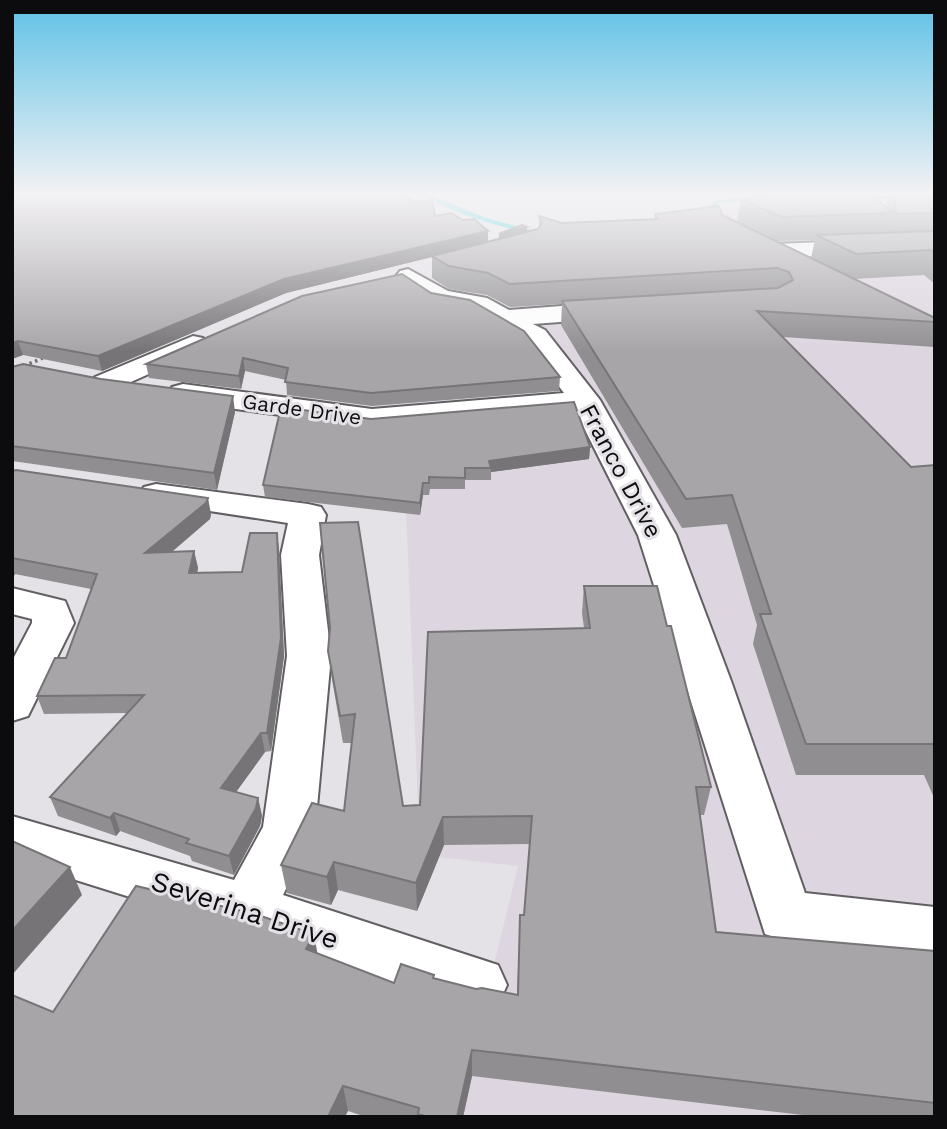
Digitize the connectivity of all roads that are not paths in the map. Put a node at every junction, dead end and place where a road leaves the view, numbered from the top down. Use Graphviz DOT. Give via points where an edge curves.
graph roads {
  1 [pos="764,247"];
  2 [pos="889,247"];
  3 [pos="773,251"];
  4 [pos="434,268"];
  5 [pos="819,276"];
  6 [pos="636,309"];
  7 [pos="508,318"];
  8 [pos="220,332"];
  9 [pos="22,367"];
  10 [pos="106,383"];
  11 [pos="585,400"];
  12 [pos="128,490"];
  13 [pos="12,601"];
  14 [pos="12,704"];
  15 [pos="12,838"];
  16 [pos="248,909"];
  17 [pos="935,933"];
  18 [pos="477,985"];
  1 -- 3 [label="street"];
  2 -- 3 [label="street"];
  3 -- 5 [label="street"];
  4 -- 7 [label="street, Franco Drive" via="397,278 441,298 478,303"];
  6 -- 7 [label="street"];
  7 -- 11 [label="street, Franco Drive" via="535,336"];
  8 -- 10 [label="street"];
  9 -- 10 [label="street, Garde Drive"];
  10 -- 11 [label="street, Garde Drive" via="372,418"];
  11 -- 17 [label="street, Franco Drive" via="657,536 785,916"];
  12 -- 16 [label="street" via="308,515 300,555 309,656 289,829"];
  13 -- 14 [label="street" via="51,610 53,623"];
  15 -- 16 [label="street, Severina Drive"];
  16 -- 18 [label="street, Severina Drive"];
}
